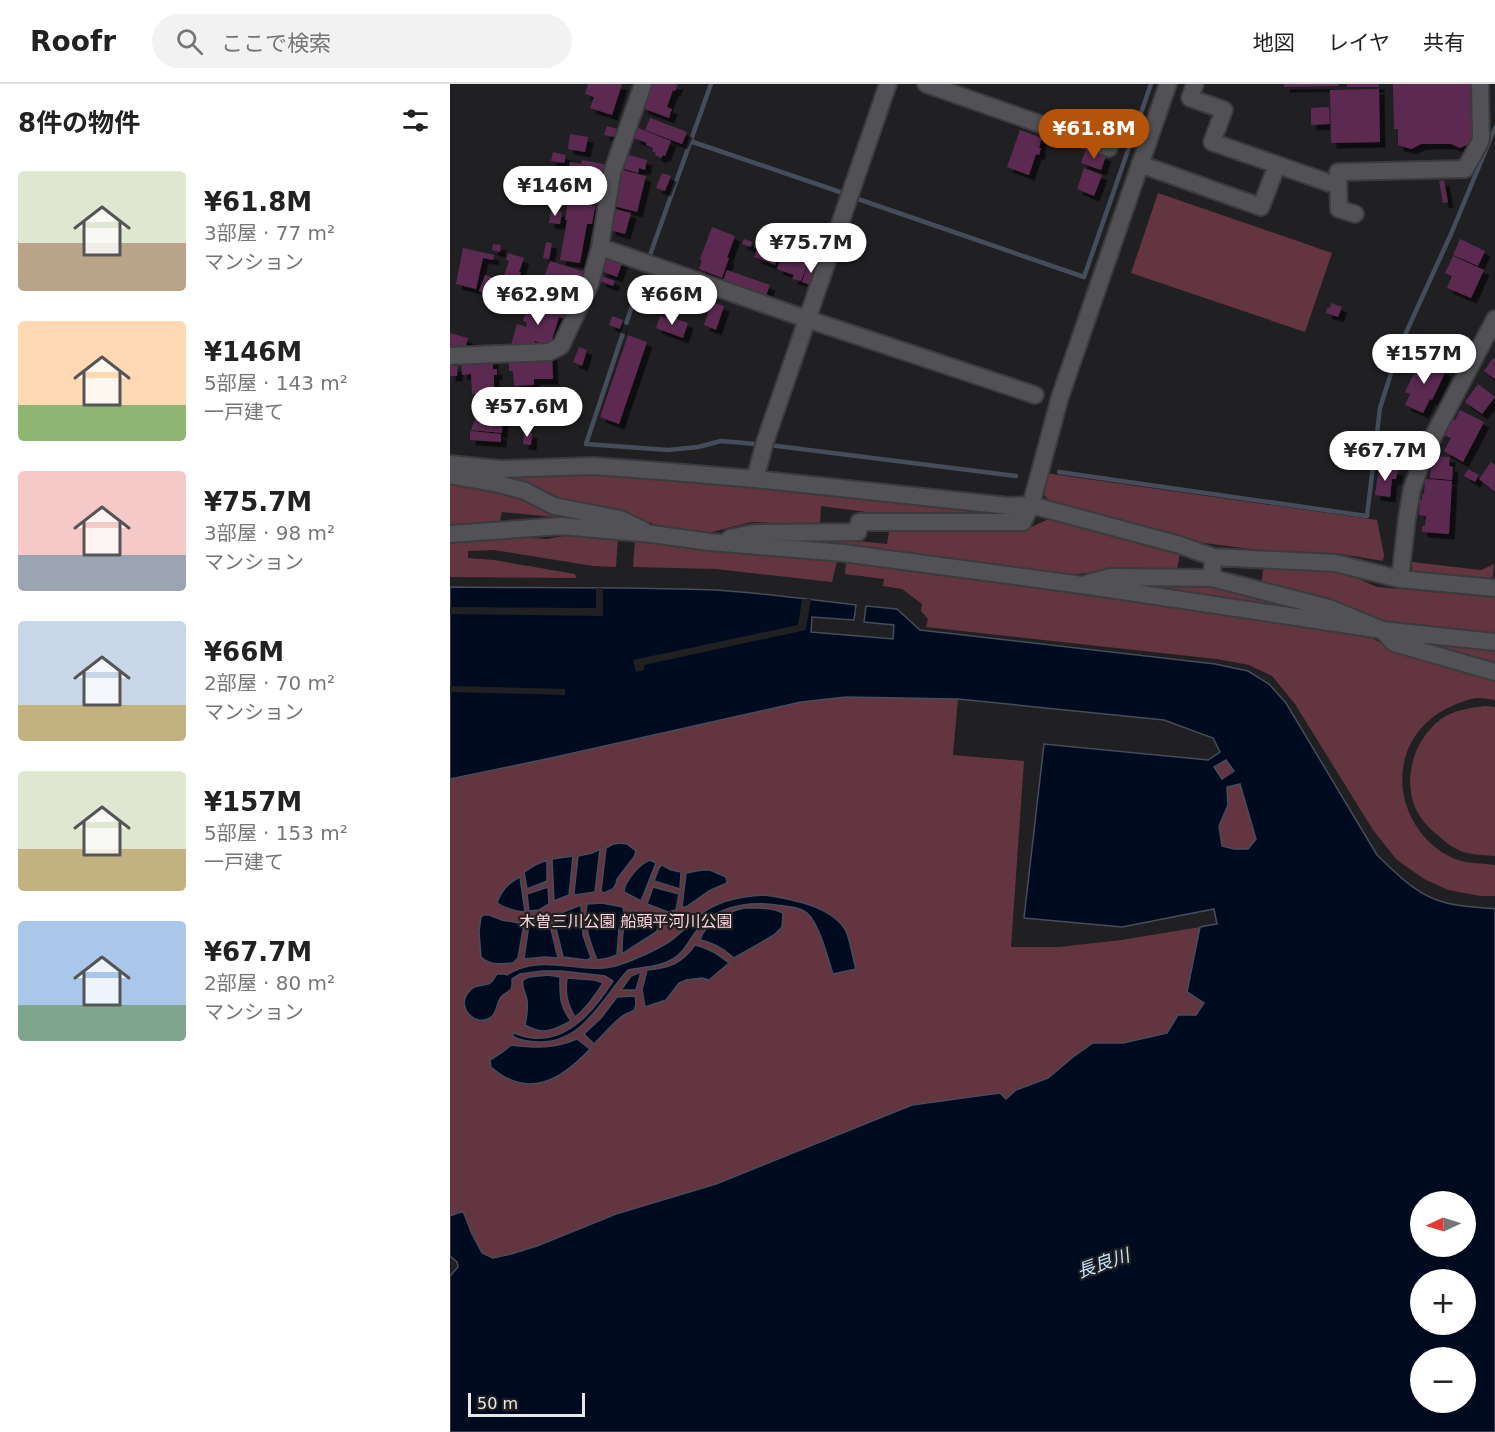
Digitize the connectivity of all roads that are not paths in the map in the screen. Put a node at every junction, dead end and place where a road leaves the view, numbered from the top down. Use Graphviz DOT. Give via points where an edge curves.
graph roads {
  1 [pos="643,84"];
  2 [pos="888,84"];
  3 [pos="926,84"];
  4 [pos="1168,84"];
  5 [pos="1195,84"];
  6 [pos="1480,84"];
  7 [pos="1109,148"];
  8 [pos="1140,164"];
  9 [pos="1277,165"];
  10 [pos="1338,186"];
  11 [pos="1355,214"];
  12 [pos="600,247"];
  13 [pos="1495,319"];
  14 [pos="807,320"];
  15 [pos="450,356"];
  16 [pos="1035,395"];
  17 [pos="450,464"];
  18 [pos="450,475"];
  19 [pos="755,479"];
  20 [pos="1031,505"];
  21 [pos="450,534"];
  22 [pos="652,534"];
  23 [pos="710,542"];
  24 [pos="1214,557"];
  25 [pos="1212,578"];
  26 [pos="1400,579"];
  27 [pos="1082,585"];
  28 [pos="1495,588"];
  29 [pos="1382,630"];
  30 [pos="1495,642"];
  31 [pos="1495,672"];
  1 -- 12 [label="street" via="612,173"];
  2 -- 14 [label="street"];
  3 -- 7 [label="street"];
  4 -- 8 [label="street"];
  5 -- 9 [label="street" via="1190,98 1224,110 1212,142"];
  6 -- 10 [label="street" via="1481,139 1465,169 1338,172"];
  8 -- 9 [label="street" via="1261,207"];
  8 -- 20 [label="street" via="1060,397"];
  9 -- 10 [label="street"];
  10 -- 11 [label="street" via="1339,209"];
  12 -- 14 [label="street"];
  12 -- 15 [label="street" via="590,284 561,345 549,352"];
  13 -- 26 [label="street" via="1424,454 1412,489"];
  14 -- 16 [label="street"];
  14 -- 19 [label="street"];
  17 -- 19 [label="street" via="500,469 593,466"];
  18 -- 22 [label="street" via="525,491 554,506 620,519"];
  19 -- 20 [label="street" via="1009,506"];
  20 -- 23 [label="street" via="1023,522 859,522 858,532 754,533"];
  20 -- 24 [label="street"];
  21 -- 22 [label="street" via="561,526"];
  22 -- 23 [label="street"];
  23 -- 27 [label="street" via="843,553"];
  24 -- 25 [label="street"];
  24 -- 26 [label="street" via="1335,563"];
  25 -- 27 [label="street" via="1111,577"];
  25 -- 29 [label="street" via="1329,608"];
  26 -- 28 [label="street"];
  27 -- 29 [label="street"];
  29 -- 30 [label="street"];
  29 -- 31 [label="street" via="1395,643"];
}
